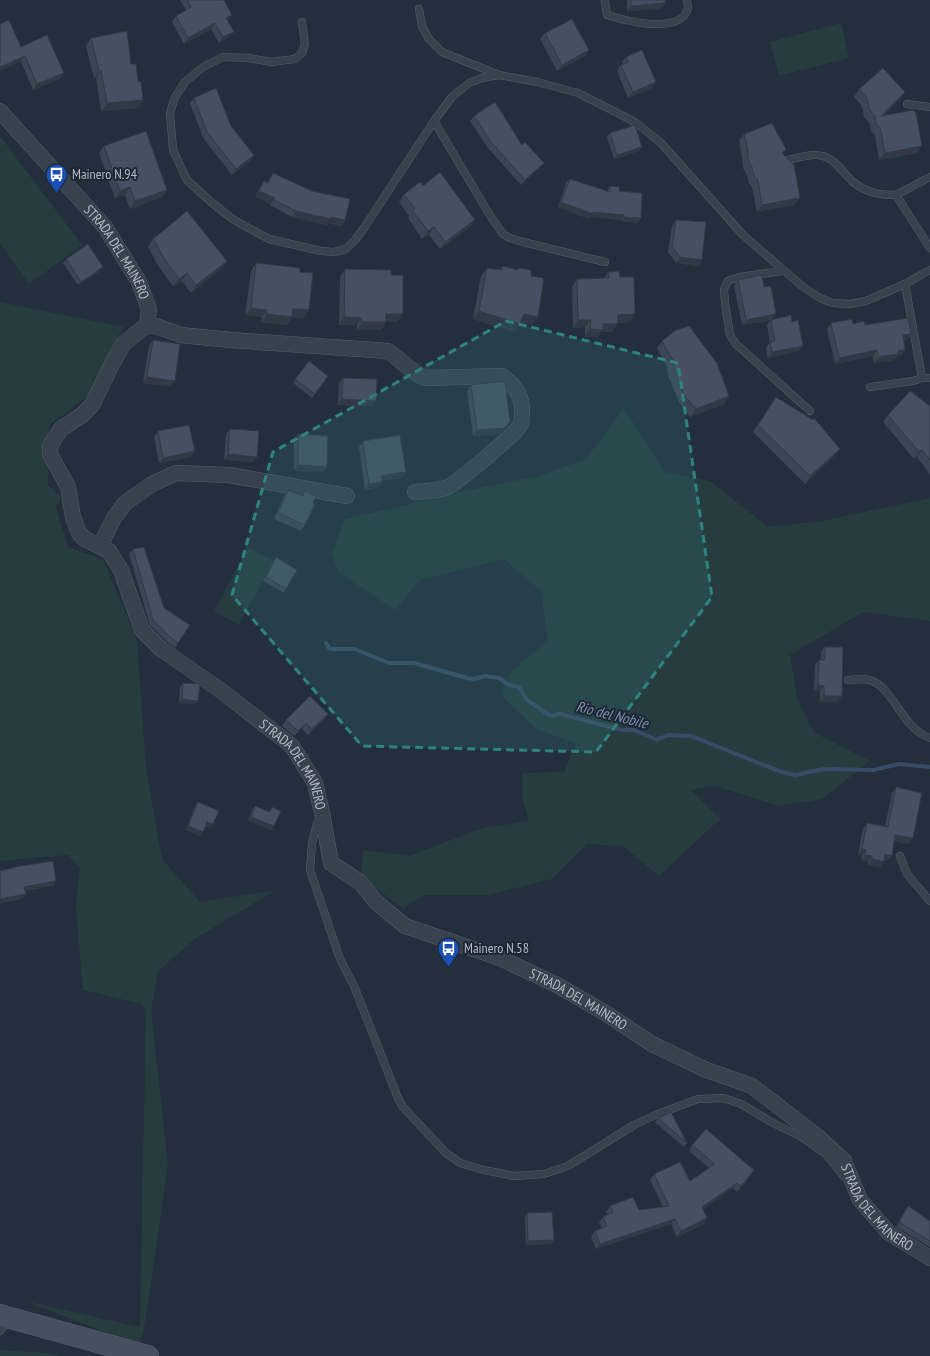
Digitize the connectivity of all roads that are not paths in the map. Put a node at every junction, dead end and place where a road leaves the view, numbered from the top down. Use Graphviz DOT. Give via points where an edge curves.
graph roads {
  1 [pos="605,0"];
  2 [pos="687,0"];
  3 [pos="419,9"];
  4 [pos="302,22"];
  5 [pos="499,75"];
  6 [pos="907,104"];
  7 [pos="930,107"];
  8 [pos="0,111"];
  9 [pos="434,121"];
  10 [pos="783,161"];
  11 [pos="930,177"];
  12 [pos="896,195"];
  13 [pos="930,248"];
  14 [pos="606,262"];
  15 [pos="930,270"];
  16 [pos="784,271"];
  17 [pos="904,284"];
  18 [pos="147,325"];
  19 [pos="922,378"];
  20 [pos="930,378"];
  21 [pos="870,387"];
  22 [pos="810,411"];
  23 [pos="415,492"];
  24 [pos="347,496"];
  25 [pos="100,546"];
  26 [pos="848,680"];
  27 [pos="930,738"];
  28 [pos="322,813"];
  29 [pos="900,856"];
  30 [pos="930,901"];
  31 [pos="860,1200"];
  32 [pos="930,1258"];
  33 [pos="3,1321"];
  34 [pos="148,1356"];
  1 -- 2 [label="lane" via="607,15 654,25 683,17 688,9"];
  3 -- 5 [label="lane" via="422,26 429,39 442,52"];
  4 -- 9 [label="lane" via="305,44 302,53 295,59 272,62 223,57 203,67 185,82 175,97 170,113 173,150 180,166 188,180 234,220 269,239 288,244 334,252 346,249 364,228"];
  5 -- 9 [label="lane" via="469,83 452,97"];
  5 -- 16 [label="lane" via="578,93 635,122 661,143 742,235"];
  6 -- 7 [label="lane"];
  8 -- 18 [label="street, STRADA DEL MAINERO" via="105,227 139,282 149,309"];
  9 -- 14 [label="lane" via="503,234 510,238"];
  10 -- 12 [label="lane" via="816,155 828,158 863,188 879,195"];
  11 -- 12 [label="lane"];
  12 -- 13 [label="lane"];
  15 -- 17 [label="lane"];
  16 -- 17 [label="lane" via="820,298 833,303 850,304 866,301"];
  16 -- 22 [label="lane" via="728,281 724,289 724,303 730,335 736,344"];
  17 -- 19 [label="lane"];
  18 -- 23 [label="street" via="181,335 388,351 414,373 425,378 502,376 513,384 520,396 521,424 506,440 448,487"];
  18 -- 25 [label="street, STRADA DEL MAINERO" via="123,344 92,405 61,429 50,446 50,454 68,487 73,517 79,533"];
  19 -- 20 [label="lane"];
  19 -- 21 [label="lane"];
  24 -- 25 [label="street" via="229,475 176,473 152,484 126,503 114,518"];
  25 -- 28 [label="street, STRADA DEL MAINERO" via="109,551 121,570 142,630 161,650 223,692 292,746 315,783"];
  26 -- 27 [label="lane" via="868,679 880,684 912,728"];
  28 -- 31 [label="street, STRADA DEL MAINERO" via="331,863 360,882 376,902 405,926 500,958 557,985 652,1044 752,1086 818,1137 844,1161"];
  28 -- 31 [label="lane" via="312,843 310,870 340,959 354,986 403,1106 450,1156 460,1163 514,1176 544,1174 568,1166 655,1115 698,1099 724,1098 741,1104 802,1137 827,1156"];
  29 -- 30 [label="lane" via="907,874"];
  31 -- 32 [label="street, STRADA DEL MAINERO" via="889,1233"];
  33 -- 34 [label="street"];
}
